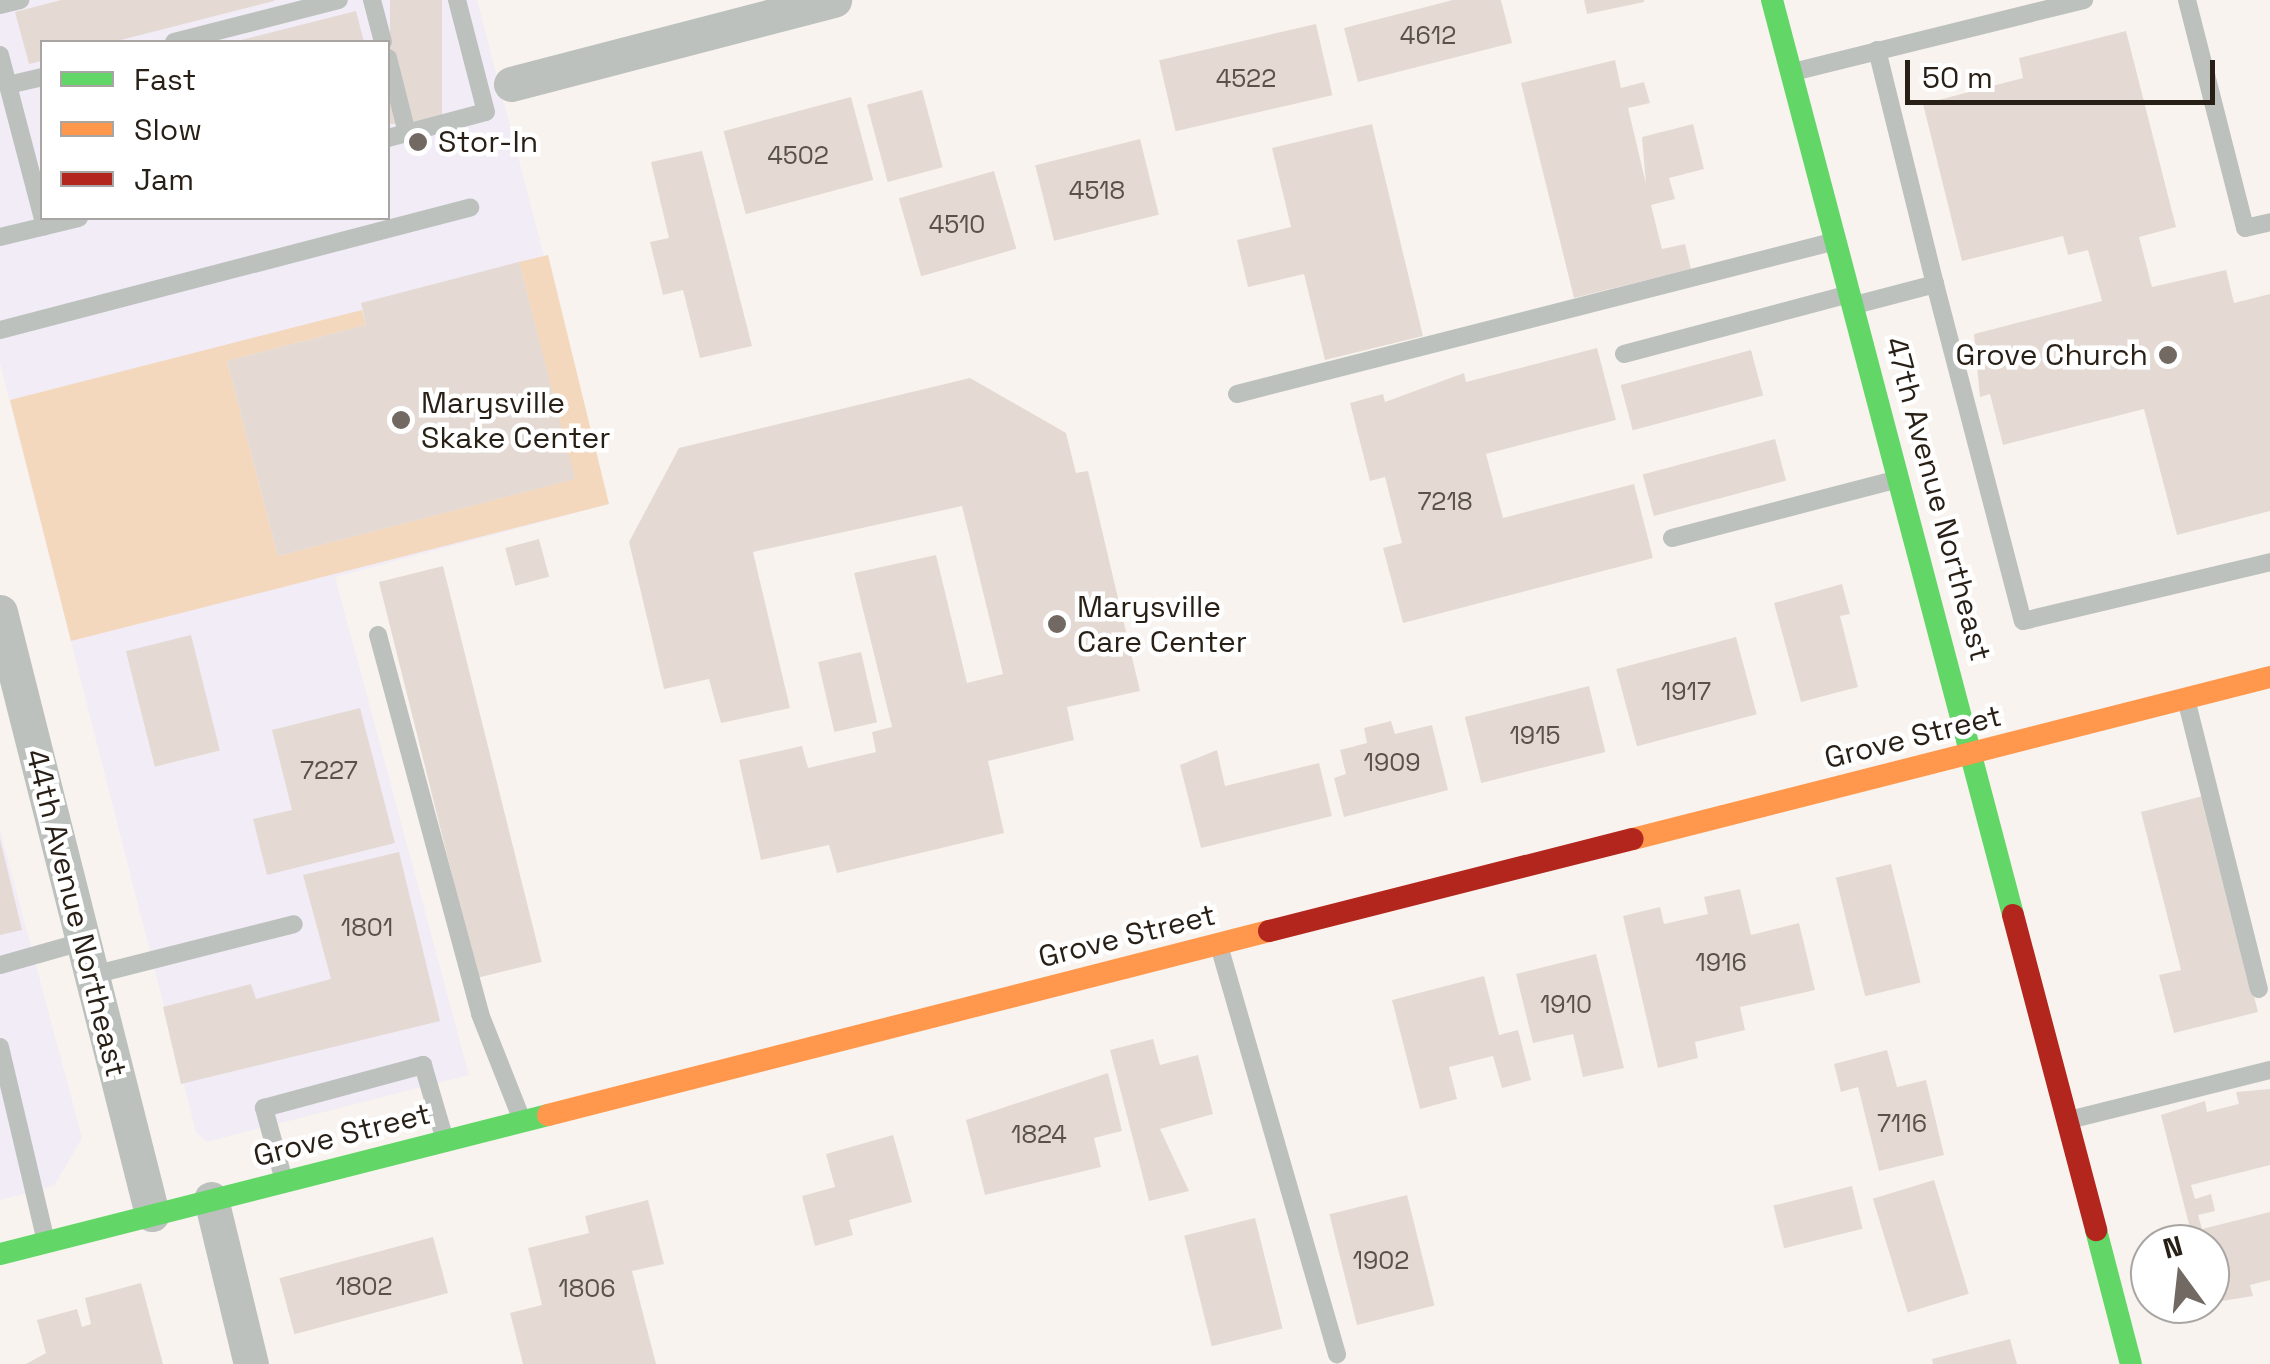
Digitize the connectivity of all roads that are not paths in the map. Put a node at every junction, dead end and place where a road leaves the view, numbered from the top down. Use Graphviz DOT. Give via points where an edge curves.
graph roads {
  1 [pos="20,0"];
  2 [pos="339,0"];
  3 [pos="372,0"];
  4 [pos="457,0"];
  5 [pos="834,0"];
  6 [pos="1772,0"];
  7 [pos="2084,0"];
  8 [pos="2187,0"];
  9 [pos="0,5"];
  10 [pos="182,40"];
  11 [pos="383,40"];
  12 [pos="1877,50"];
  13 [pos="0,55"];
  14 [pos="390,70"];
  15 [pos="1791,72"];
  16 [pos="40,77"];
  17 [pos="511,84"];
  18 [pos="8,86"];
  19 [pos="407,133"];
  20 [pos="390,137"];
  21 [pos="35,158"];
  22 [pos="40,192"];
  23 [pos="470,208"];
  24 [pos="44,220"];
  25 [pos="70,220"];
  26 [pos="2270,222"];
  27 [pos="45,226"];
  28 [pos="0,237"];
  29 [pos="1837,241"];
  30 [pos="1934,284"];
  31 [pos="1853,299"];
  32 [pos="0,330"];
  33 [pos="1624,354"];
  34 [pos="1237,394"];
  35 [pos="1902,478"];
  36 [pos="1672,538"];
  37 [pos="2270,562"];
  38 [pos="0,612"];
  39 [pos="378,634"];
  40 [pos="2270,677"];
  41 [pos="2186,699"];
  42 [pos="1976,752"];
  43 [pos="294,924"];
  44 [pos="1218,944"];
  45 [pos="89,958"];
  46 [pos="0,965"];
  47 [pos="2259,989"];
  48 [pos="0,1048"];
  49 [pos="2270,1070"];
  50 [pos="522,1120"];
  51 [pos="2069,1120"];
  52 [pos="446,1140"];
  53 [pos="284,1181"];
  54 [pos="212,1199"];
  55 [pos="152,1214"];
  56 [pos="46,1242"];
  57 [pos="0,1254"];
  58 [pos="1336,1354"];
  59 [pos="251,1364"];
  60 [pos="2131,1364"];
  1 -- 9 [label="lane"];
  2 -- 10 [label="lane"];
  3 -- 11 [label="lane"];
  4 -- 19 [label="lane" via="486,112"];
  5 -- 17 [label="street"];
  6 -- 15 [label="street, 47th Avenue Northeast"];
  7 -- 12 [label="lane"];
  8 -- 26 [label="lane" via="2244,228"];
  12 -- 15 [label="lane"];
  12 -- 30 [label="lane"];
  13 -- 18 [label="lane"];
  14 -- 19 [label="lane"];
  15 -- 29 [label="street, 47th Avenue Northeast"];
  16 -- 18 [label="lane"];
  18 -- 21 [label="lane"];
  19 -- 20 [label="lane"];
  21 -- 22 [label="lane"];
  23 -- 32 [label="lane"];
  24 -- 27 [label="lane"];
  25 -- 27 [label="lane"];
  27 -- 28 [label="lane"];
  29 -- 31 [label="street, 47th Avenue Northeast"];
  29 -- 34 [label="lane"];
  30 -- 31 [label="lane"];
  30 -- 37 [label="lane" via="2024,620"];
  31 -- 33 [label="lane"];
  31 -- 35 [label="street, 47th Avenue Northeast"];
  35 -- 36 [label="lane"];
  35 -- 42 [label="street, 47th Avenue Northeast"];
  38 -- 45 [label="street, 44th Avenue Northeast"];
  39 -- 50 [label="lane" via="480,1014"];
  40 -- 41 [label="street, Grove Street"];
  41 -- 42 [label="street, Grove Street"];
  41 -- 47 [label="lane"];
  42 -- 44 [label="street, Grove Street"];
  42 -- 51 [label="street, 47th Avenue Northeast"];
  43 -- 45 [label="lane"];
  44 -- 50 [label="street, Grove Street"];
  44 -- 58 [label="lane"];
  45 -- 46 [label="lane"];
  45 -- 55 [label="street, 44th Avenue Northeast"];
  48 -- 56 [label="lane"];
  49 -- 51 [label="lane"];
  50 -- 52 [label="street, Grove Street"];
  51 -- 60 [label="street, 47th Avenue Northeast"];
  52 -- 53 [label="street, Grove Street"];
  52 -- 53 [label="lane" via="423,1065 264,1108"];
  53 -- 54 [label="street, Grove Street"];
  54 -- 55 [label="street, Grove Street"];
  54 -- 59 [label="street"];
  55 -- 56 [label="street, Grove Street"];
  56 -- 57 [label="street, Grove Street"];
}
